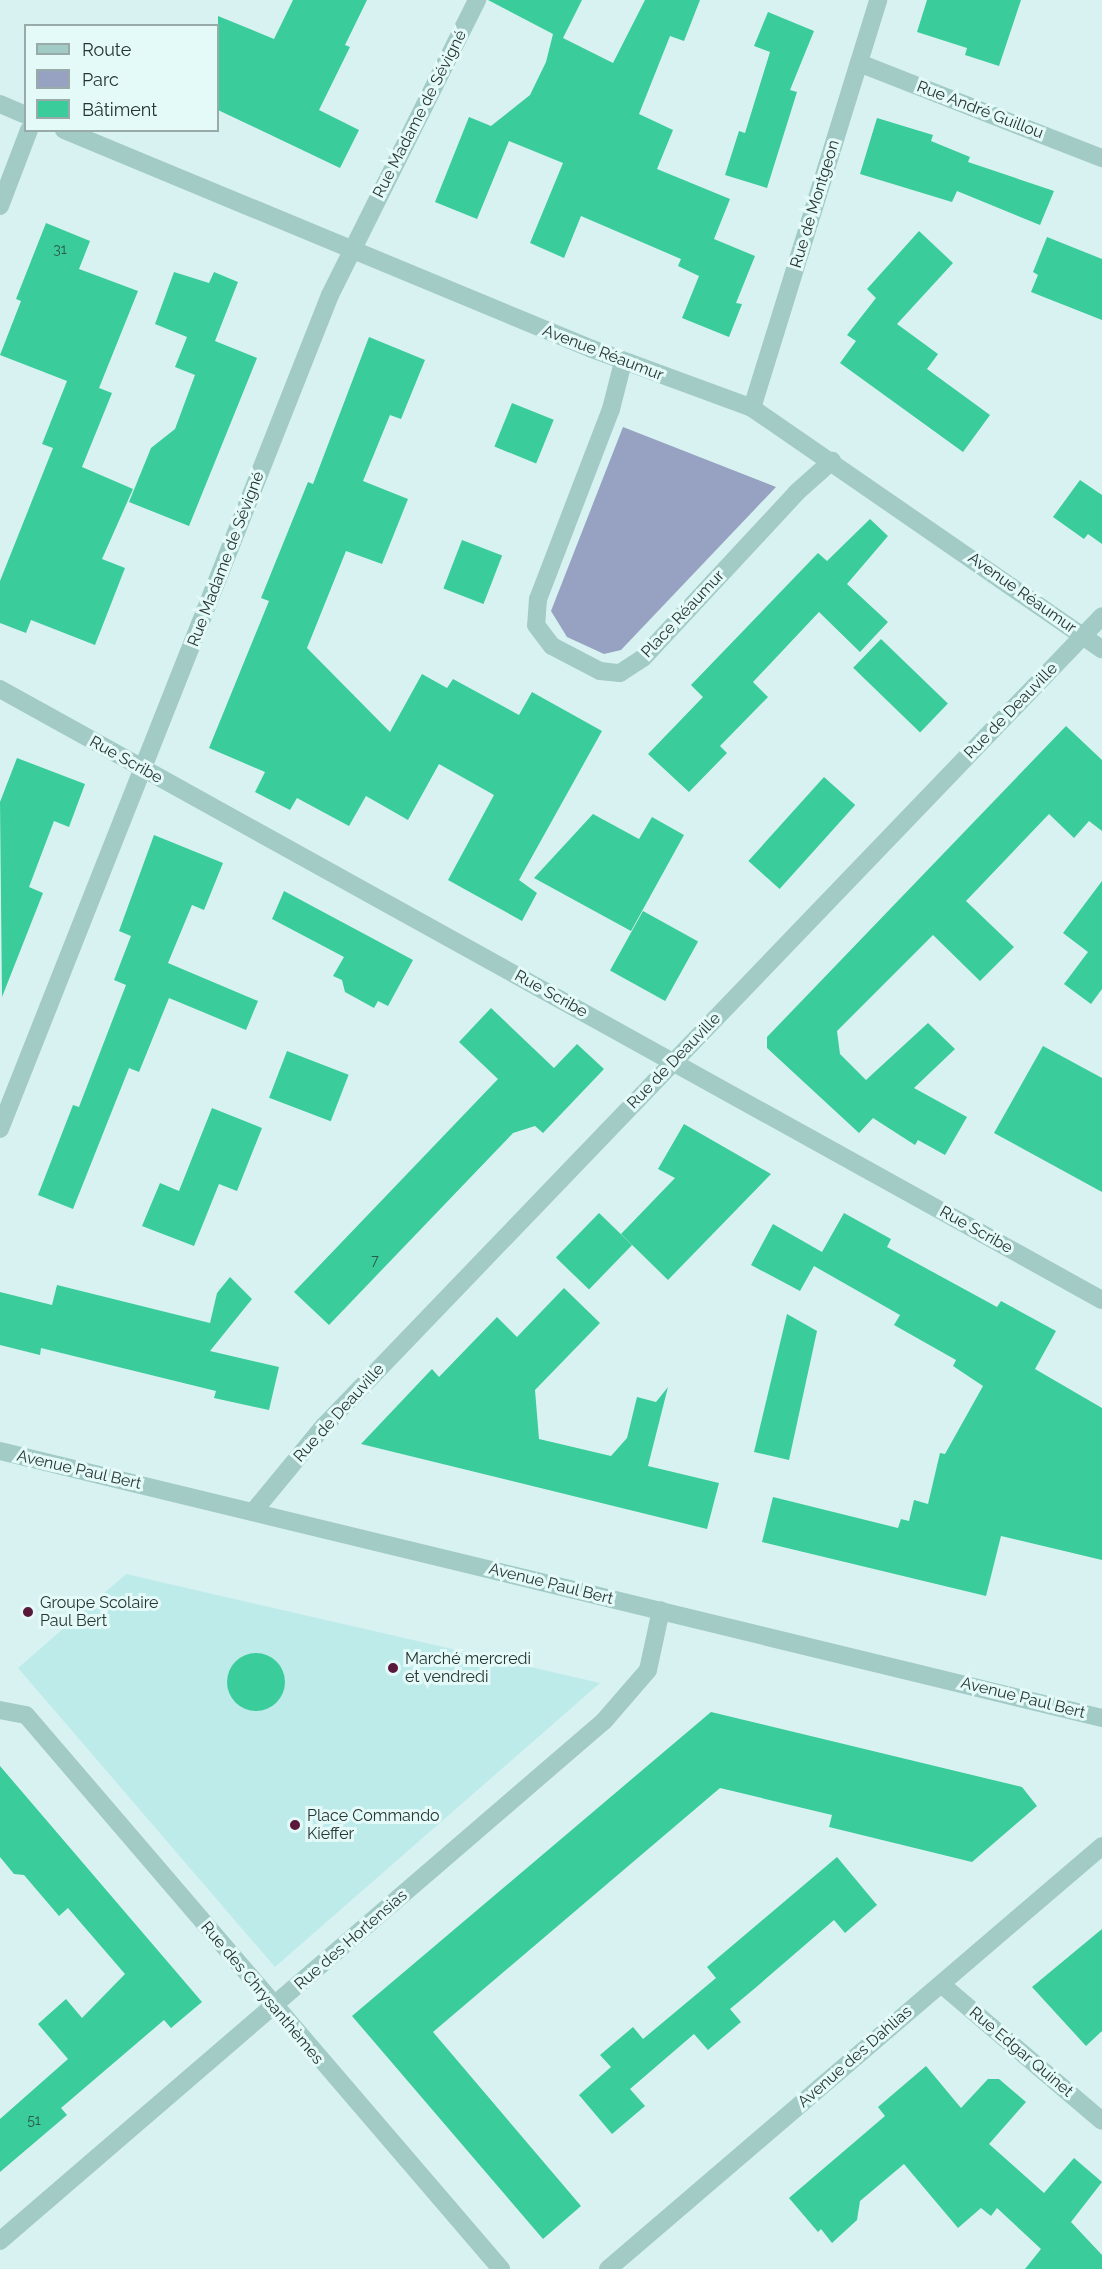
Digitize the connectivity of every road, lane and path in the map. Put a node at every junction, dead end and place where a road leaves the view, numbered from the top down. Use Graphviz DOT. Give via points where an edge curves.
graph roads {
  1 [pos="477,0"];
  2 [pos="878,0"];
  3 [pos="859,63"];
  4 [pos="0,104"];
  5 [pos="24,114"];
  6 [pos="28,132"];
  7 [pos="69,132"];
  8 [pos="1102,158"];
  9 [pos="0,206"];
  10 [pos="351,250"];
  11 [pos="623,362"];
  12 [pos="752,408"];
  13 [pos="832,461"];
  14 [pos="1102,616"];
  15 [pos="1083,636"];
  16 [pos="1102,649"];
  17 [pos="0,689"];
  18 [pos="143,769"];
  19 [pos="674,1061"];
  20 [pos="0,1129"];
  21 [pos="1102,1300"];
  22 [pos="0,1451"];
  23 [pos="253,1512"];
  24 [pos="661,1610"];
  25 [pos="0,1710"];
  26 [pos="1102,1718"];
  27 [pos="1102,1846"];
  28 [pos="941,1984"];
  29 [pos="274,2007"];
  30 [pos="1102,2121"];
  31 [pos="0,2241"];
  32 [pos="501,2269"];
  33 [pos="608,2269"];
  1 -- 10 [label="street, Rue Madame de Sévigné"];
  2 -- 3 [label="street, Rue de Montgeon"];
  3 -- 8 [label="street, Rue André Guillou"];
  3 -- 12 [label="street, Rue de Montgeon"];
  4 -- 5 [label="street"];
  6 -- 9 [label="street"];
  7 -- 10 [label="street, Avenue Réaumur"];
  10 -- 11 [label="street, Avenue Réaumur"];
  10 -- 18 [label="street, Rue Madame de Sévigné"];
  11 -- 12 [label="street, Avenue Réaumur"];
  11 -- 13 [label="street, Place Réaumur" via="611,409 538,599 536,625 552,646 600,671 620,673 643,658 797,492"];
  12 -- 13 [label="street, Avenue Réaumur"];
  13 -- 15 [label="street, Avenue Réaumur"];
  14 -- 15 [label="street, Rue de Deauville"];
  15 -- 16 [label="street, Avenue Réaumur"];
  15 -- 19 [label="street, Rue de Deauville"];
  17 -- 18 [label="street, Rue Scribe"];
  18 -- 19 [label="street, Rue Scribe"];
  18 -- 20 [label="street, Rue Madame de Sévigné"];
  19 -- 21 [label="street, Rue Scribe"];
  19 -- 23 [label="street, Rue de Deauville" via="324,1426"];
  22 -- 23 [label="street, Avenue Paul Bert"];
  23 -- 24 [label="street, Avenue Paul Bert"];
  24 -- 26 [label="street, Avenue Paul Bert"];
  24 -- 29 [label="street, Rue des Hortensias" via="648,1670 604,1721"];
  25 -- 29 [label="street, Rue des Chrysanthèmes" via="26,1715"];
  27 -- 28 [label="street, Avenue des Dahlias"];
  28 -- 30 [label="street, Rue Edgar Quinet"];
  28 -- 33 [label="street, Avenue des Dahlias"];
  29 -- 31 [label="street, Rue des Hortensias"];
  29 -- 32 [label="street, Rue des Chrysanthèmes"];
}
